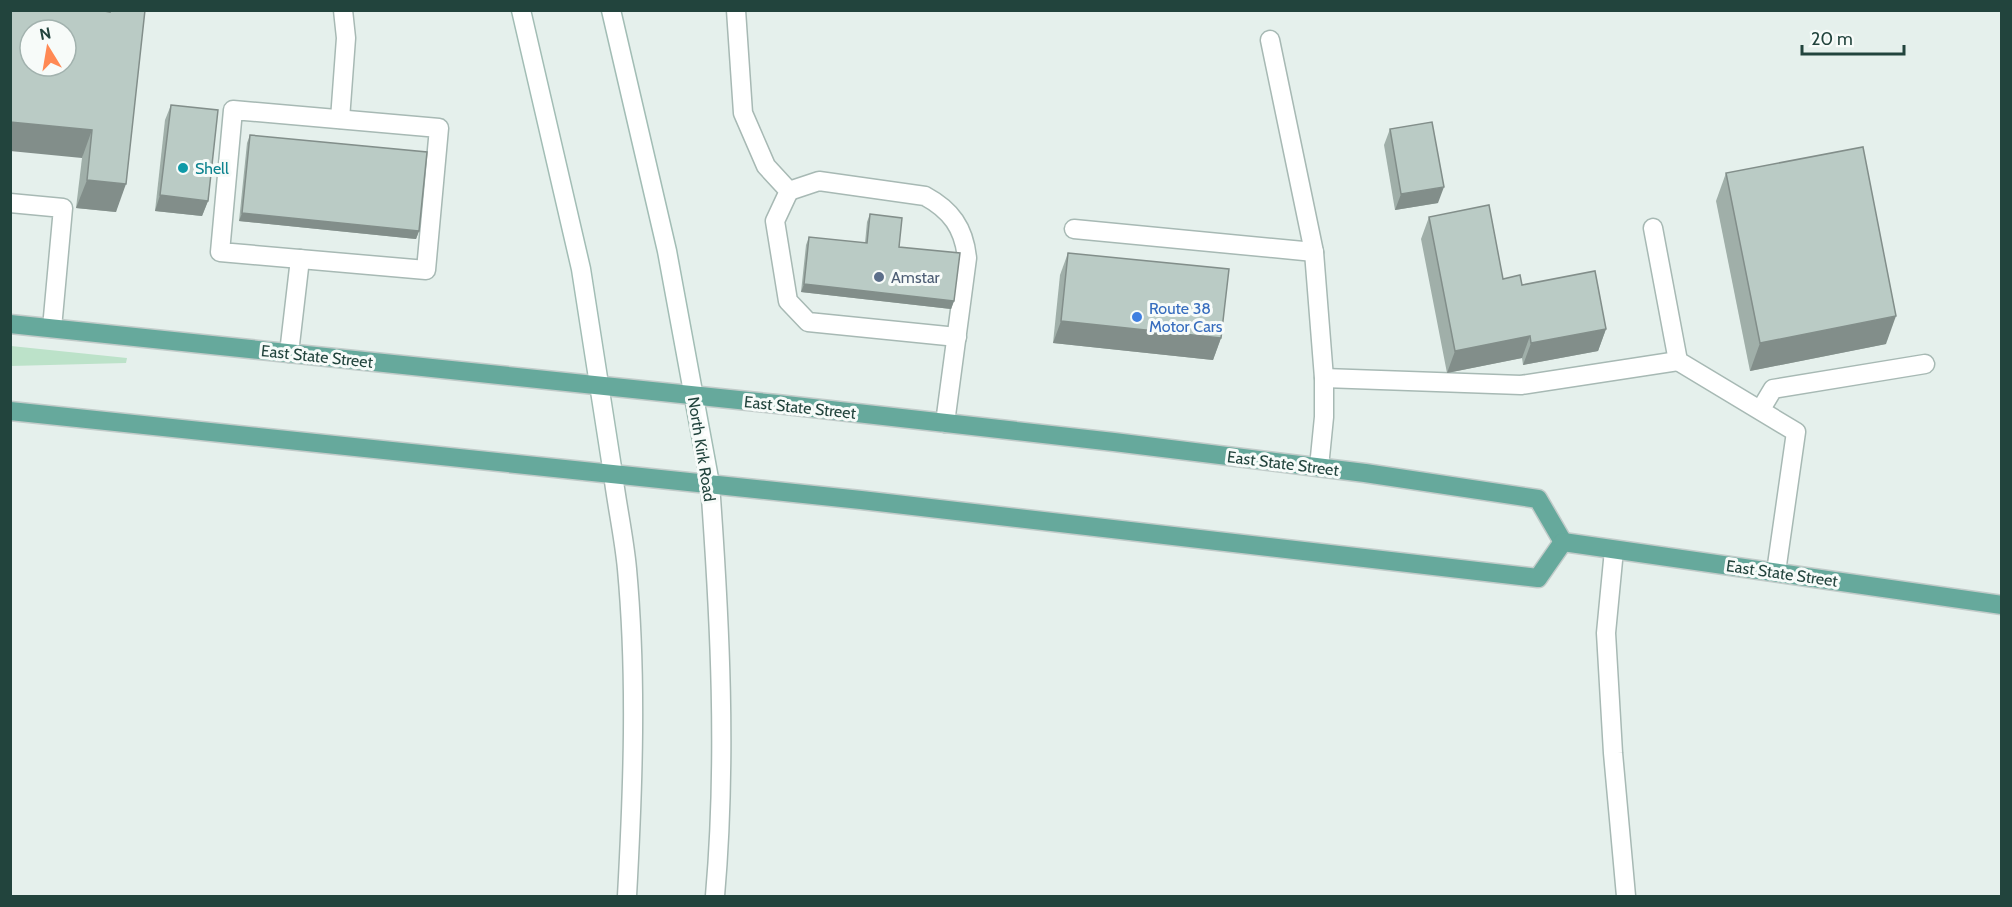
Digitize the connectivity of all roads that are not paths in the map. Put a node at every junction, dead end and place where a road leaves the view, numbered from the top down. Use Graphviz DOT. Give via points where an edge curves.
graph roads {
  1 [pos="343,10"];
  2 [pos="521,10"];
  3 [pos="611,10"];
  4 [pos="736,10"];
  5 [pos="1270,40"];
  6 [pos="340,119"];
  7 [pos="789,191"];
  8 [pos="10,203"];
  9 [pos="1653,228"];
  10 [pos="1074,229"];
  11 [pos="1314,252"];
  12 [pos="300,259"];
  13 [pos="10,324"];
  14 [pos="52,328"];
  15 [pos="957,337"];
  16 [pos="289,353"];
  17 [pos="1678,361"];
  18 [pos="1925,364"];
  19 [pos="1324,378"];
  20 [pos="599,385"];
  21 [pos="694,395"];
  22 [pos="1761,409"];
  23 [pos="10,411"];
  24 [pos="945,423"];
  25 [pos="1319,467"];
  26 [pos="613,474"];
  27 [pos="710,484"];
  28 [pos="1563,542"];
  29 [pos="1614,550"];
  30 [pos="1776,573"];
  31 [pos="2001,605"];
  32 [pos="627,897"];
  33 [pos="715,897"];
  34 [pos="1626,897"];
  1 -- 6 [label="street" via="346,38"];
  2 -- 20 [label="street" via="581,269"];
  3 -- 21 [label="street, North Kirk Road" via="667,251"];
  4 -- 7 [label="street" via="743,113 766,166"];
  5 -- 11 [label="street"];
  6 -- 12 [label="street" via="233,110 220,252"];
  6 -- 12 [label="street" via="440,128 426,270"];
  7 -- 15 [label="street" via="775,220 788,301 808,322"];
  7 -- 15 [label="street" via="819,181 925,195 952,214 966,242 968,258"];
  8 -- 14 [label="street" via="63,208"];
  9 -- 17 [label="street"];
  10 -- 11 [label="street"];
  11 -- 19 [label="street"];
  12 -- 16 [label="street"];
  13 -- 14 [label="main road, East State Street"];
  14 -- 16 [label="main road, East State Street"];
  15 -- 24 [label="street"];
  16 -- 20 [label="main road, East State Street"];
  17 -- 19 [label="street" via="1521,385"];
  17 -- 22 [label="street"];
  18 -- 22 [label="street" via="1773,389"];
  19 -- 25 [label="street"];
  20 -- 21 [label="main road, East State Street"];
  20 -- 26 [label="street"];
  21 -- 24 [label="main road, East State Street"];
  21 -- 27 [label="street, North Kirk Road"];
  22 -- 30 [label="street" via="1796,432"];
  23 -- 26 [label="main road"];
  24 -- 25 [label="main road, East State Street"];
  25 -- 28 [label="main road, East State Street" via="1539,499"];
  26 -- 27 [label="main road"];
  26 -- 32 [label="street" via="627,568 631,640 633,722"];
  27 -- 28 [label="main road" via="1538,578"];
  27 -- 33 [label="street, North Kirk Road" via="721,706"];
  28 -- 29 [label="main road, East State Street"];
  29 -- 30 [label="main road, East State Street"];
  29 -- 34 [label="street" via="1606,633"];
  30 -- 31 [label="main road, East State Street"];
}
